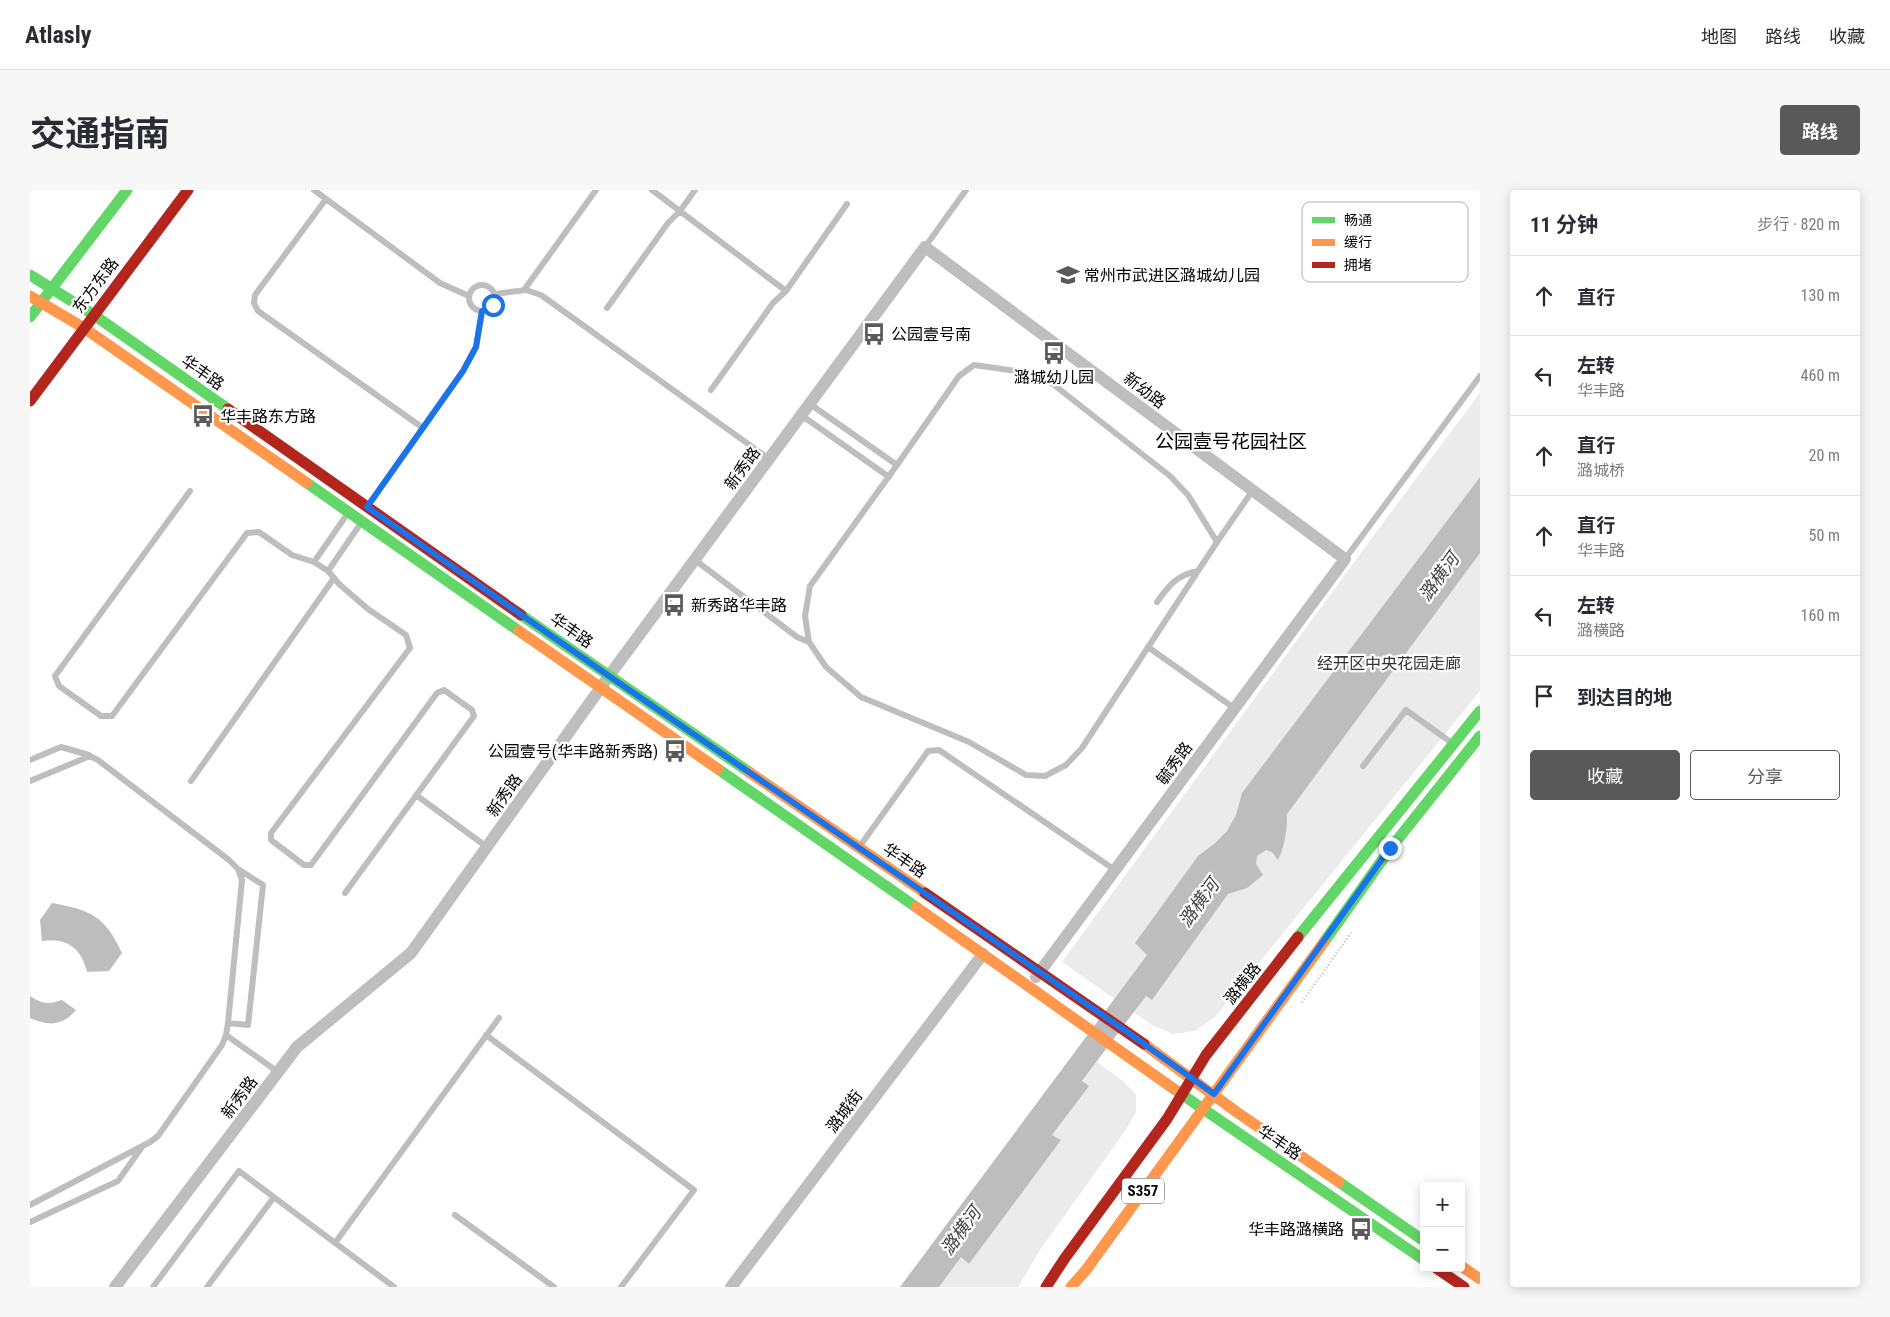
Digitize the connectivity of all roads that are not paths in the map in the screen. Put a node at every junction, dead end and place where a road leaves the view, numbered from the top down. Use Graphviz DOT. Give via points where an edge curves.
graph roads {
  1 [pos="126,190"];
  2 [pos="188,190"];
  3 [pos="314,190"];
  4 [pos="596,190"];
  5 [pos="652,190"];
  6 [pos="695,190"];
  7 [pos="966,190"];
  8 [pos="326,199"];
  9 [pos="847,204"];
  10 [pos="680,211"];
  11 [pos="925,247"];
  12 [pos="30,276"];
  13 [pos="51,290"];
  14 [pos="524,290"];
  15 [pos="786,291"];
  16 [pos="495,294"];
  17 [pos="30,296"];
  18 [pos="469,296"];
  19 [pos="41,303"];
  20 [pos="608,308"];
  21 [pos="482,311"];
  22 [pos="94,315"];
  23 [pos="30,317"];
  24 [pos="84,328"];
  25 [pos="1480,376"];
  26 [pos="711,390"];
  27 [pos="30,401"];
  28 [pos="810,404"];
  29 [pos="801,415"];
  30 [pos="423,428"];
  31 [pos="769,459"];
  32 [pos="897,465"];
  33 [pos="889,477"];
  34 [pos="1253,490"];
  35 [pos="190,491"];
  36 [pos="367,507"];
  37 [pos="349,512"];
  38 [pos="362,522"];
  39 [pos="1216,542"];
  40 [pos="1345,558"];
  41 [pos="695,560"];
  42 [pos="314,562"];
  43 [pos="328,571"];
  44 [pos="1198,572"];
  45 [pos="334,578"];
  46 [pos="1157,602"];
  47 [pos="809,642"];
  48 [pos="1148,647"];
  49 [pos="609,676"];
  50 [pos="600,688"];
  51 [pos="1234,708"];
  52 [pos="1480,711"];
  53 [pos="1480,736"];
  54 [pos="1453,744"];
  55 [pos="90,756"];
  56 [pos="30,760"];
  57 [pos="1363,766"];
  58 [pos="30,781"];
  59 [pos="191,781"];
  60 [pos="416,796"];
  61 [pos="487,847"];
  62 [pos="859,848"];
  63 [pos="238,869"];
  64 [pos="1115,870"];
  65 [pos="345,893"];
  66 [pos="983,954"];
  67 [pos="1040,972"];
  68 [pos="1028,987"];
  69 [pos="499,1018"];
  70 [pos="228,1023"];
  71 [pos="226,1035"];
  72 [pos="486,1035"];
  73 [pos="278,1072"];
  74 [pos="1193,1079"];
  75 [pos="1214,1094"];
  76 [pos="1183,1095"];
  77 [pos="1204,1110"];
  78 [pos="144,1145"];
  79 [pos="274,1197"];
  80 [pos="30,1205"];
  81 [pos="455,1215"];
  82 [pos="30,1222"];
  83 [pos="1420,1238"];
  84 [pos="335,1243"];
  85 [pos="1420,1257"];
  86 [pos="1465,1269"];
  87 [pos="1442,1272"];
  88 [pos="1480,1279"];
  89 [pos="115,1287"];
  90 [pos="153,1287"];
  91 [pos="207,1287"];
  92 [pos="394,1287"];
  93 [pos="554,1287"];
  94 [pos="621,1287"];
  95 [pos="731,1287"];
  96 [pos="1046,1287"];
  97 [pos="1071,1287"];
  98 [pos="1464,1287"];
  1 -- 13 [label="street, 东方东路"];
  2 -- 22 [label="street, 东方东路"];
  3 -- 8 [label="lane"];
  4 -- 14 [label="lane"];
  5 -- 10 [label="lane"];
  6 -- 10 [label="lane"];
  7 -- 11 [label="lane"];
  8 -- 18 [label="lane" via="440,283"];
  8 -- 30 [label="lane" via="255,295 254,303 258,311"];
  9 -- 15 [label="lane"];
  10 -- 15 [label="lane"];
  10 -- 20 [label="lane"];
  11 -- 28 [label="street, 新秀路"];
  11 -- 34 [label="street, 新幼路"];
  12 -- 13 [label="street, 华丰路"];
  13 -- 19 [label="street, 东方东路"];
  13 -- 22 [label="street, 华丰路"];
  14 -- 16 [label="lane"];
  14 -- 31 [label="lane" via="541,295"];
  15 -- 26 [label="lane" via="773,303"];
  16 -- 18 [label="lane" via="489,286 481,285 473,288"];
  16 -- 21 [label="lane" via="493,305"];
  17 -- 19 [label="street, 华丰路"];
  18 -- 21 [label="lane" via="471,304"];
  19 -- 23 [label="street, 东方东路"];
  19 -- 24 [label="street, 华丰路"];
  21 -- 30 [label="lane" via="476,347"];
  22 -- 24 [label="street, 东方东路"];
  22 -- 36 [label="street, 华丰路"];
  24 -- 27 [label="street, 东方东路"];
  24 -- 37 [label="street, 华丰路"];
  25 -- 40 [label="lane"];
  28 -- 29 [label="street, 新秀路"];
  28 -- 32 [label="lane"];
  29 -- 31 [label="street, 新秀路"];
  29 -- 33 [label="lane"];
  30 -- 36 [label="lane"];
  31 -- 41 [label="street, 新秀路"];
  32 -- 33 [label="lane"];
  32 -- 39 [label="lane" via="959,376 974,365 1031,373 1049,381 1170,476 1188,495"];
  33 -- 47 [label="lane" via="810,586 805,616"];
  34 -- 39 [label="lane"];
  34 -- 40 [label="street, 新幼路"];
  35 -- 42 [label="lane" via="56,676 59,686 102,716 112,716 247,533 259,532 292,555"];
  36 -- 49 [label="street, 华丰路"];
  37 -- 38 [label="street, 华丰路"];
  37 -- 42 [label="lane"];
  38 -- 43 [label="lane"];
  38 -- 50 [label="street, 华丰路"];
  39 -- 44 [label="lane"];
  40 -- 51 [label="street, 毓秀路"];
  41 -- 47 [label="lane" via="797,637"];
  41 -- 49 [label="street, 新秀路"];
  42 -- 43 [label="lane"];
  43 -- 45 [label="lane"];
  44 -- 46 [label="lane" via="1174,581"];
  44 -- 48 [label="lane"];
  45 -- 59 [label="lane"];
  45 -- 60 [label="lane" via="368,609 406,635 410,648 271,833 271,840 304,865 311,865 437,694 444,690 472,710 474,716"];
  47 -- 48 [label="lane" via="826,667 860,697 969,742 1026,776 1045,776 1072,760"];
  48 -- 51 [label="lane"];
  49 -- 50 [label="street, 新秀路"];
  49 -- 62 [label="street, 华丰路"];
  50 -- 61 [label="street, 新秀路"];
  50 -- 66 [label="street, 华丰路"];
  51 -- 64 [label="street, 毓秀路"];
  52 -- 54 [label="street, 潞横路 / S357"];
  53 -- 75 [label="street, S357" via="1390,848"];
  54 -- 57 [label="lane" via="1406,710"];
  54 -- 74 [label="street, 潞横路 / S357" via="1224,1032"];
  55 -- 56 [label="lane" via="60,747"];
  55 -- 58 [label="lane"];
  55 -- 63 [label="lane"];
  60 -- 61 [label="lane"];
  60 -- 65 [label="lane"];
  61 -- 73 [label="street, 新秀路" via="411,953 296,1047"];
  62 -- 64 [label="lane" via="928,751 939,750"];
  62 -- 67 [label="street, 华丰路"];
  63 -- 70 [label="lane" via="242,880"];
  63 -- 70 [label="lane" via="264,885 248,1025"];
  64 -- 67 [label="street, 毓秀路"];
  66 -- 68 [label="street, 华丰路"];
  66 -- 95 [label="street, 潞城街"];
  67 -- 68 [label="street, 毓秀路"];
  67 -- 74 [label="street, 华丰路"];
  68 -- 76 [label="street, 华丰路"];
  69 -- 72 [label="lane"];
  70 -- 71 [label="lane"];
  71 -- 73 [label="lane"];
  71 -- 78 [label="lane" via="158,1136"];
  72 -- 84 [label="lane"];
  72 -- 94 [label="lane" via="694,1190"];
  73 -- 89 [label="street, 新秀路"];
  74 -- 75 [label="street, 华丰路"];
  74 -- 76 [label="street, 潞横路 / S357"];
  75 -- 77 [label="street, S357"];
  75 -- 83 [label="street, 华丰路"];
  76 -- 77 [label="street, 华丰路"];
  76 -- 96 [label="street, 潞横路 / S357"];
  77 -- 85 [label="street, 华丰路"];
  77 -- 97 [label="street, S357"];
  78 -- 80 [label="lane"];
  78 -- 82 [label="lane" via="118,1181"];
  79 -- 84 [label="lane"];
  79 -- 90 [label="lane" via="239,1171"];
  79 -- 91 [label="lane"];
  81 -- 93 [label="lane"];
  84 -- 92 [label="lane"];
  86 -- 88 [label="street"];
  87 -- 98 [label="street"];
}
